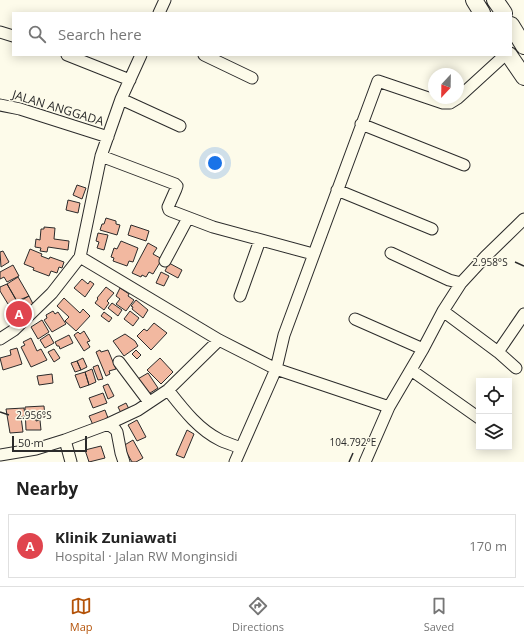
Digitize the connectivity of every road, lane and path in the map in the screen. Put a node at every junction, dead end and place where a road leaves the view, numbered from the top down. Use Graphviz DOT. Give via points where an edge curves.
graph roads {
  1 [pos="165,0"];
  2 [pos="474,0"];
  3 [pos="495,0"];
  4 [pos="159,12"];
  5 [pos="481,12"];
  6 [pos="503,12"];
  7 [pos="512,27"];
  8 [pos="0,32"];
  9 [pos="12,36"];
  10 [pos="524,46"];
  11 [pos="70,56"];
  12 [pos="141,56"];
  13 [pos="206,56"];
  14 [pos="504,56"];
  15 [pos="510,56"];
  16 [pos="524,77"];
  17 [pos="252,78"];
  18 [pos="130,80"];
  19 [pos="464,93"];
  20 [pos="428,98"];
  21 [pos="121,100"];
  22 [pos="0,105"];
  23 [pos="362,124"];
  24 [pos="180,126"];
  25 [pos="108,137"];
  26 [pos="101,156"];
  27 [pos="464,165"];
  28 [pos="337,190"];
  29 [pos="188,218"];
  30 [pos="524,219"];
  31 [pos="432,229"];
  32 [pos="260,240"];
  33 [pos="391,253"];
  34 [pos="313,254"];
  35 [pos="80,257"];
  36 [pos="165,261"];
  37 [pos="461,283"];
  38 [pos="240,296"];
  39 [pos="443,311"];
  40 [pos="524,314"];
  41 [pos="355,320"];
  42 [pos="0,339"];
  43 [pos="219,340"];
  44 [pos="423,349"];
  45 [pos="498,352"];
  46 [pos="119,362"];
  47 [pos="276,368"];
  48 [pos="516,368"];
  49 [pos="411,370"];
  50 [pos="168,390"];
  51 [pos="149,402"];
  52 [pos="389,407"];
  53 [pos="476,416"];
  54 [pos="108,424"];
  55 [pos="65,440"];
  56 [pos="240,448"];
  57 [pos="0,455"];
  58 [pos="71,462"];
  59 [pos="124,462"];
  60 [pos="235,462"];
  61 [pos="365,462"];
  1 -- 4 [label="street"];
  2 -- 5 [label="highway"];
  3 -- 6 [label="highway"];
  7 -- 10 [label="highway"];
  8 -- 9 [label="street"];
  11 -- 18 [label="street"];
  12 -- 18 [label="street"];
  13 -- 17 [label="street"];
  14 -- 19 [label="street"];
  15 -- 16 [label="highway"];
  18 -- 21 [label="street"];
  20 -- 23 [label="street" via="378,81"];
  21 -- 24 [label="street"];
  21 -- 25 [label="street"];
  22 -- 25 [label="street, JALAN ANGGADA"];
  23 -- 27 [label="street"];
  23 -- 28 [label="street"];
  25 -- 26 [label="street"];
  26 -- 29 [label="street" via="175,184 177,186 168,209"];
  26 -- 35 [label="street"];
  28 -- 31 [label="street"];
  28 -- 34 [label="street"];
  29 -- 32 [label="street"];
  29 -- 36 [label="street"];
  30 -- 37 [label="street"];
  32 -- 34 [label="street"];
  32 -- 38 [label="street"];
  33 -- 37 [label="street"];
  34 -- 47 [label="street" via="284,336"];
  35 -- 42 [label="street" via="52,293 14,330"];
  35 -- 43 [label="street"];
  37 -- 39 [label="street"];
  39 -- 44 [label="street"];
  39 -- 45 [label="street"];
  40 -- 45 [label="street"];
  41 -- 44 [label="street"];
  43 -- 47 [label="street"];
  43 -- 50 [label="street"];
  44 -- 49 [label="street"];
  45 -- 48 [label="street"];
  46 -- 51 [label="street"];
  47 -- 52 [label="street"];
  47 -- 56 [label="street"];
  49 -- 52 [label="street"];
  49 -- 53 [label="street"];
  50 -- 51 [label="street"];
  50 -- 56 [label="street" via="202,428 220,440"];
  51 -- 54 [label="street"];
  52 -- 61 [label="street"];
  54 -- 55 [label="street"];
  54 -- 59 [label="street" via="117,432"];
  55 -- 57 [label="street" via="36,450"];
  55 -- 58 [label="street"];
  56 -- 60 [label="street"];
}
